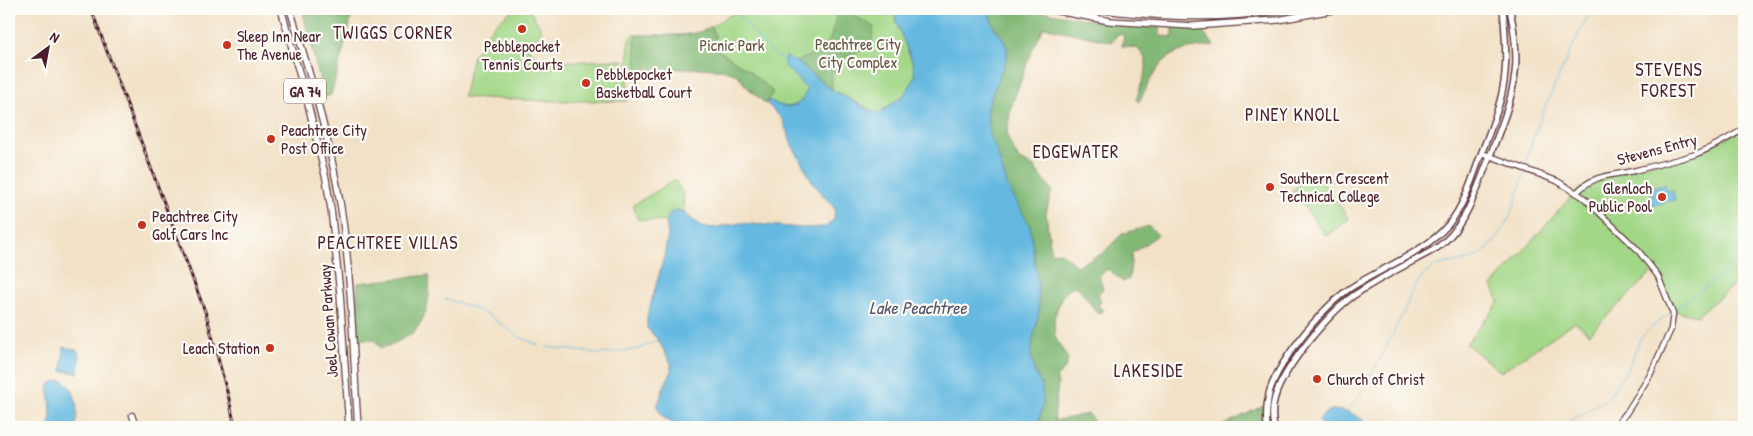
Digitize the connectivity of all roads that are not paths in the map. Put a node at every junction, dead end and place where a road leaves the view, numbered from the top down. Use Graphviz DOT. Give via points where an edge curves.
graph roads {
  1 [pos="281,9"];
  2 [pos="290,9"];
  3 [pos="1047,9"];
  4 [pos="1095,9"];
  5 [pos="1288,9"];
  6 [pos="1338,9"];
  7 [pos="1503,9"];
  8 [pos="1510,9"];
  9 [pos="1744,129"];
  10 [pos="1482,153"];
  11 [pos="1490,156"];
  12 [pos="1577,192"];
  13 [pos="132,415"];
  14 [pos="1273,425"];
  15 [pos="1267,426"];
  16 [pos="136,427"];
  17 [pos="349,427"];
  18 [pos="358,427"];
  19 [pos="1615,427"];
  1 -- 17 [label="main road, Joel Cowan Parkway / GA 74" via="308,104 331,210"];
  2 -- 18 [label="main road, Joel Cowan Parkway / GA 74" via="318,101 341,208"];
  3 -- 6 [label="main road" via="1110,21 1192,26 1278,20"];
  4 -- 5 [label="main road" via="1189,17"];
  7 -- 10 [label="main road" via="1505,74 1502,94"];
  8 -- 11 [label="main road" via="1516,56 1513,86"];
  9 -- 12 [label="street, Stevens Entry" via="1694,155 1606,175 1585,183"];
  10 -- 11 [label="street"];
  10 -- 15 [label="main road" via="1462,202 1449,224 1438,235 1352,287 1314,322 1284,362 1270,390"];
  11 -- 12 [label="street" via="1557,181"];
  11 -- 14 [label="main road" via="1472,201 1446,240 1357,292 1330,315 1280,384 1274,398"];
  12 -- 19 [label="street" via="1648,262 1658,276 1672,310 1671,329 1650,375"];
  13 -- 16 [label="street"];
}
